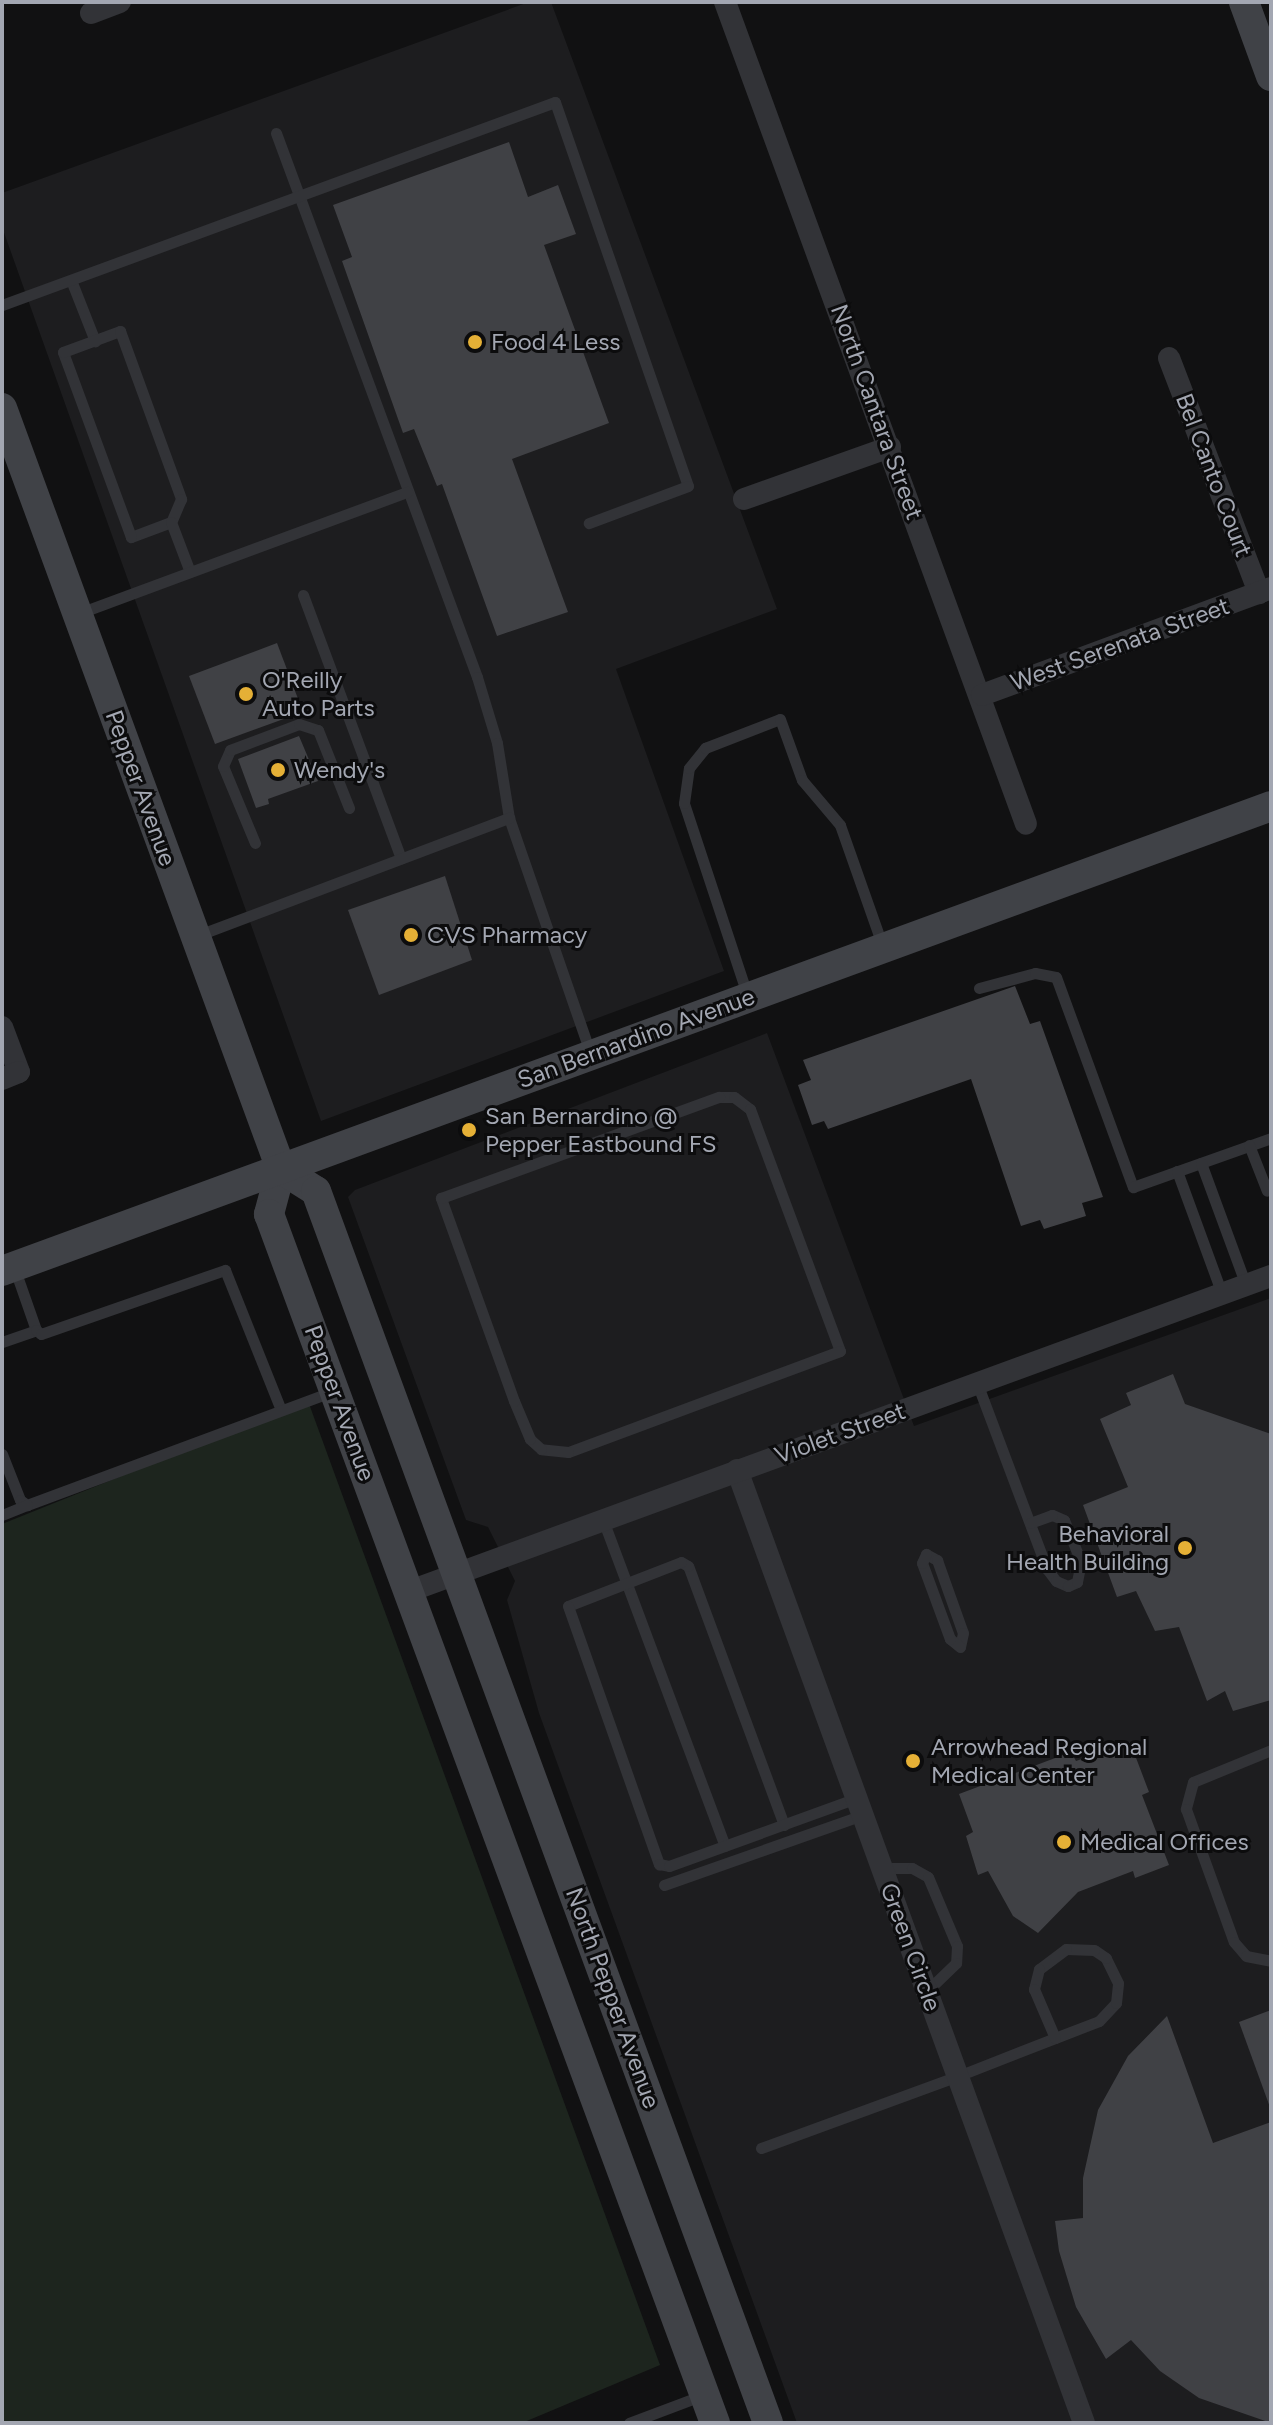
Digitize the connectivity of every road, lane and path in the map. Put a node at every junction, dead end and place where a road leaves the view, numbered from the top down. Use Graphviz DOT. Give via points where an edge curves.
graph roads {
  1 [pos="120,2"];
  2 [pos="725,2"];
  3 [pos="1244,2"];
  4 [pos="91,13"];
  5 [pos="1271,76"];
  6 [pos="276,133"];
  7 [pos="299,196"];
  8 [pos="71,280"];
  9 [pos="2,305"];
  10 [pos="95,341"];
  11 [pos="1169,358"];
  12 [pos="2,408"];
  13 [pos="890,447"];
  14 [pos="407,492"];
  15 [pos="744,499"];
  16 [pos="171,522"];
  17 [pos="589,523"];
  18 [pos="190,572"];
  19 [pos="1265,590"];
  20 [pos="303,595"];
  21 [pos="77,614"];
  22 [pos="982,695"];
  23 [pos="1271,806"];
  24 [pos="349,808"];
  25 [pos="509,818"];
  26 [pos="1026,824"];
  27 [pos="255,843"];
  28 [pos="401,858"];
  29 [pos="196,937"];
  30 [pos="883,948"];
  31 [pos="979,988"];
  32 [pos="748,998"];
  33 [pos="2,1027"];
  34 [pos="591,1055"];
  35 [pos="2,1079"];
  36 [pos="1271,1138"];
  37 [pos="1249,1145"];
  38 [pos="571,1150"];
  39 [pos="1201,1163"];
  40 [pos="281,1169"];
  41 [pos="1177,1171"];
  42 [pos="1267,1191"];
  43 [pos="8,1268"];
  44 [pos="1271,1276"];
  45 [pos="1246,1285"];
  46 [pos="1222,1294"];
  47 [pos="36,1330"];
  48 [pos="2,1342"];
  49 [pos="977,1383"];
  50 [pos="335,1391"];
  51 [pos="281,1410"];
  52 [pos="2,1454"];
  53 [pos="737,1470"];
  54 [pos="27,1505"];
  55 [pos="2,1515"];
  56 [pos="603,1520"];
  57 [pos="1030,1523"];
  58 [pos="926,1554"];
  59 [pos="458,1573"];
  60 [pos="628,1582"];
  61 [pos="410,1591"];
  62 [pos="1271,1750"];
  63 [pos="860,1807"];
  64 [pos="784,1825"];
  65 [pos="725,1846"];
  66 [pos="882,1868"];
  67 [pos="664,1885"];
  68 [pos="1271,1961"];
  69 [pos="927,1991"];
  70 [pos="1055,2038"];
  71 [pos="958,2076"];
  72 [pos="761,2148"];
  73 [pos="704,2395"];
  74 [pos="633,2422"];
  75 [pos="715,2423"];
  76 [pos="768,2423"];
  77 [pos="1084,2423"];
  1 -- 4 [label="street"];
  2 -- 13 [label="street, North Cantara Street"];
  3 -- 5 [label="main road"];
  6 -- 7 [label="lane"];
  7 -- 8 [label="lane"];
  7 -- 14 [label="lane"];
  7 -- 17 [label="lane" via="555,102 688,486"];
  8 -- 9 [label="lane"];
  8 -- 10 [label="lane"];
  10 -- 16 [label="lane" via="120,331 181,499"];
  10 -- 16 [label="lane" via="63,352 131,537"];
  11 -- 19 [label="street, Bel Canto Court"];
  12 -- 21 [label="main road, Pepper Avenue"];
  13 -- 15 [label="street"];
  13 -- 22 [label="street, North Cantara Street"];
  14 -- 18 [label="lane"];
  14 -- 25 [label="lane" via="477,677 497,743"];
  16 -- 18 [label="lane"];
  18 -- 21 [label="lane"];
  19 -- 22 [label="street, West Serenata Street"];
  20 -- 28 [label="lane"];
  21 -- 29 [label="main road, Pepper Avenue"];
  22 -- 26 [label="street, North Cantara Street"];
  23 -- 30 [label="main road, San Bernardino Avenue"];
  24 -- 27 [label="lane" via="318,730 299,724 272,734 230,750 223,766"];
  25 -- 28 [label="lane"];
  25 -- 34 [label="lane"];
  28 -- 29 [label="lane"];
  29 -- 40 [label="main road, Pepper Avenue"];
  30 -- 32 [label="main road, San Bernardino Avenue"];
  30 -- 32 [label="lane" via="840,825 802,780 780,719 705,748 689,768 684,803"];
  31 -- 41 [label="lane" via="1035,973 1056,977 1133,1187"];
  32 -- 34 [label="main road, San Bernardino Avenue"];
  33 -- 35 [label="street" via="19,1072"];
  34 -- 40 [label="main road, San Bernardino Avenue"];
  36 -- 37 [label="lane"];
  37 -- 39 [label="lane"];
  37 -- 42 [label="lane"];
  38 -- 38 [label="lane" via="441,1198 514,1401 530,1439 541,1449 568,1452 840,1351 743,1102 719,1097"];
  39 -- 41 [label="lane"];
  39 -- 45 [label="lane"];
  40 -- 43 [label="main road, San Bernardino Avenue"];
  40 -- 50 [label="main road, Pepper Avenue" via="269,1214"];
  40 -- 59 [label="main road" via="316,1191"];
  41 -- 46 [label="lane"];
  43 -- 47 [label="lane"];
  44 -- 45 [label="street, Violet Street"];
  45 -- 46 [label="street, Violet Street"];
  46 -- 49 [label="street, Violet Street"];
  47 -- 48 [label="lane"];
  47 -- 51 [label="lane" via="41,1334 225,1270"];
  49 -- 53 [label="street, Violet Street"];
  49 -- 57 [label="lane"];
  50 -- 51 [label="lane"];
  50 -- 61 [label="main road, Pepper Avenue"];
  51 -- 54 [label="lane"];
  52 -- 54 [label="lane" via="20,1500"];
  53 -- 56 [label="street, Violet Street"];
  53 -- 63 [label="street, Green Circle"];
  54 -- 55 [label="lane"];
  56 -- 59 [label="street, Violet Street"];
  56 -- 60 [label="lane"];
  57 -- 57 [label="lane" via="1056,1581 1068,1586 1077,1582 1081,1562 1064,1520 1052,1515"];
  58 -- 58 [label="lane" via="922,1563 945,1627 960,1647 963,1633 937,1560"];
  59 -- 61 [label="street, Violet Street"];
  59 -- 76 [label="main road, North Pepper Avenue"];
  60 -- 64 [label="lane" via="681,1562 688,1566"];
  60 -- 65 [label="lane"];
  60 -- 65 [label="lane" via="568,1606 651,1855 669,1866"];
  61 -- 73 [label="main road"];
  62 -- 68 [label="lane" via="1193,1782 1186,1809 1234,1942 1246,1956"];
  63 -- 64 [label="lane"];
  63 -- 66 [label="street, Green Circle"];
  63 -- 67 [label="lane"];
  64 -- 65 [label="lane"];
  66 -- 69 [label="street, Green Circle"];
  66 -- 69 [label="lane" via="912,1868 928,1877 957,1946 956,1963"];
  69 -- 71 [label="street, Green Circle"];
  70 -- 70 [label="lane" via="1099,2021 1116,2003 1113,1970 1094,1950 1066,1949 1039,1969 1034,1989"];
  70 -- 71 [label="lane"];
  71 -- 72 [label="lane"];
  71 -- 77 [label="street, Green Circle"];
  73 -- 74 [label="lane"];
  73 -- 75 [label="main road"];
}
